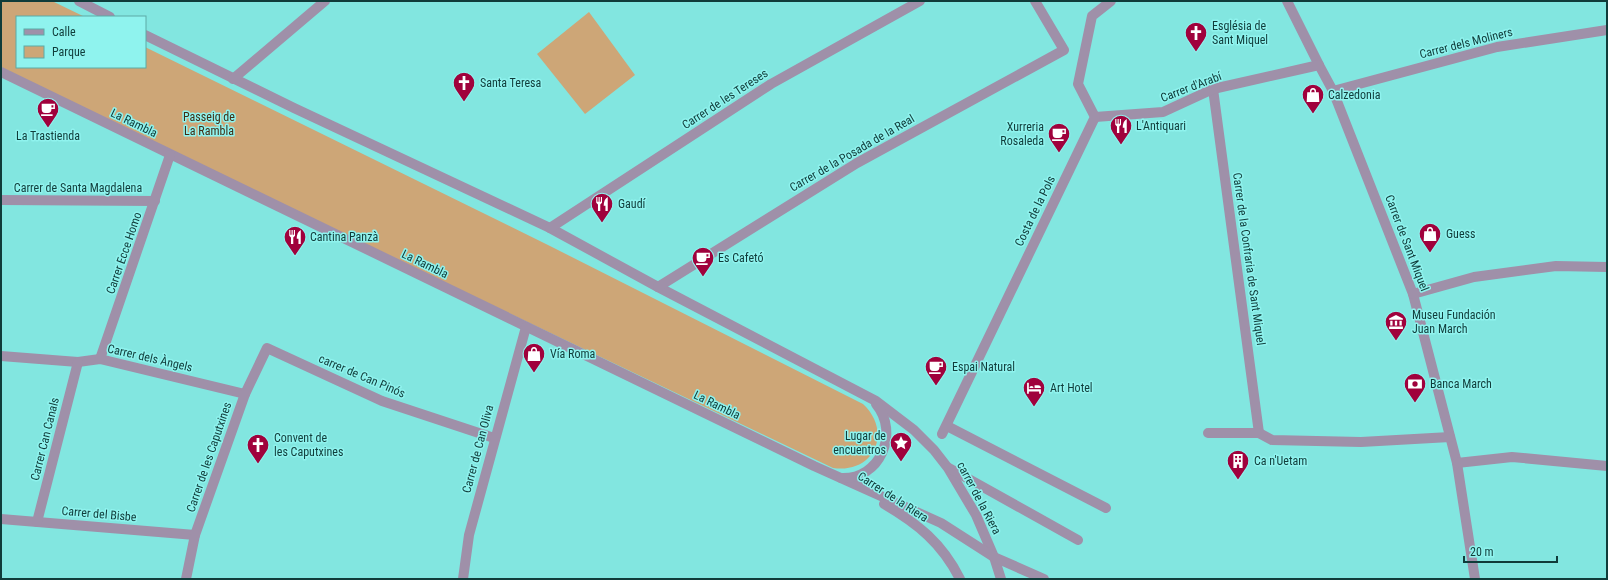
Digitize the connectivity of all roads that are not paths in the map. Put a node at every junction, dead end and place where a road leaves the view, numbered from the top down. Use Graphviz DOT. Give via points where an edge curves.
graph roads {
  1 [pos="79,1"];
  2 [pos="325,1"];
  3 [pos="920,1"];
  4 [pos="1035,1"];
  5 [pos="1110,1"];
  6 [pos="1287,1"];
  7 [pos="97,5"];
  8 [pos="109,16"];
  9 [pos="1607,30"];
  10 [pos="146,36"];
  11 [pos="1319,65"];
  12 [pos="1,72"];
  13 [pos="233,79"];
  14 [pos="1214,89"];
  15 [pos="1333,90"];
  16 [pos="1095,117"];
  17 [pos="170,155"];
  18 [pos="1,200"];
  19 [pos="155,201"];
  20 [pos="550,228"];
  21 [pos="1607,267"];
  22 [pos="658,287"];
  23 [pos="1413,294"];
  24 [pos="526,327"];
  25 [pos="268,348"];
  26 [pos="1,356"];
  27 [pos="100,359"];
  28 [pos="78,362"];
  29 [pos="244,394"];
  30 [pos="863,394"];
  31 [pos="1208,433"];
  32 [pos="1259,433"];
  33 [pos="1450,437"];
  34 [pos="494,438"];
  35 [pos="1457,463"];
  36 [pos="1607,466"];
  37 [pos="948,468"];
  38 [pos="839,478"];
  39 [pos="1106,508"];
  40 [pos="1,519"];
  41 [pos="37,522"];
  42 [pos="195,535"];
  43 [pos="1078,540"];
  44 [pos="994,557"];
  45 [pos="186,579"];
  46 [pos="463,579"];
  47 [pos="960,579"];
  48 [pos="1001,579"];
  49 [pos="1044,579"];
  50 [pos="1475,579"];
  1 -- 7 [label="street"];
  2 -- 13 [label="street"];
  3 -- 20 [label="street, Carrer de les Tereses" via="771,84"];
  4 -- 22 [label="street, Carrer de la Posada de la Real" via="1064,50 857,163"];
  5 -- 16 [label="street" via="1092,16 1078,84"];
  6 -- 11 [label="street, Carrer de Sant Miquel"];
  7 -- 8 [label="street"];
  9 -- 15 [label="street, Carrer dels Moliners" via="1497,47"];
  10 -- 13 [label="street"];
  11 -- 14 [label="street, Carrer d'Arabí"];
  11 -- 15 [label="street, Carrer de Sant Miquel"];
  12 -- 17 [label="street, La Rambla"];
  13 -- 20 [label="street"];
  14 -- 16 [label="street, Carrer d'Arabí" via="1163,112"];
  14 -- 32 [label="street, Carrer de la Confraria de Sant Miquel"];
  15 -- 23 [label="street, Carrer de Sant Miquel"];
  16 -- 39 [label="street, Costa de la Pols" via="944,430"];
  17 -- 19 [label="street, Carrer Ecce Homo"];
  17 -- 24 [label="street, La Rambla"];
  18 -- 19 [label="street, Carrer de Santa Magdalena"];
  19 -- 27 [label="street, Carrer Ecce Homo"];
  20 -- 22 [label="street"];
  21 -- 23 [label="street" via="1556,266 1474,277"];
  22 -- 30 [label="street"];
  23 -- 33 [label="street, Carrer de Sant Miquel"];
  24 -- 34 [label="street, Carrer de Can Oliva"];
  24 -- 38 [label="street, La Rambla"];
  25 -- 29 [label="street, Carrer de les Caputxines"];
  25 -- 34 [label="street, carrer de Can Pinós" via="382,401"];
  26 -- 28 [label="street, Carrer dels Àngels"];
  27 -- 28 [label="street, Carrer dels Àngels"];
  27 -- 29 [label="street, Carrer dels Àngels"];
  28 -- 41 [label="street, Carrer Can Canals"];
  29 -- 42 [label="street, Carrer de les Caputxines"];
  30 -- 37 [label="street, carrer de la Riera" via="914,430"];
  30 -- 38 [label="street" via="872,400 882,413 887,429 886,442 881,456 871,468 856,476"];
  31 -- 32 [label="street"];
  32 -- 33 [label="street" via="1272,440 1362,442"];
  33 -- 35 [label="street, Carrer de Sant Miquel"];
  34 -- 46 [label="street, Carrer de Can Oliva" via="469,535"];
  35 -- 36 [label="street" via="1512,457"];
  35 -- 50 [label="street, Carrer de Sant Miquel"];
  37 -- 43 [label="street"];
  37 -- 44 [label="street, carrer de la Riera" via="976,516"];
  38 -- 44 [label="street" via="941,523"];
  38 -- 47 [label="street, Carrer de la Riera" via="917,524 939,546"];
  40 -- 41 [label="street, Carrer del Bisbe"];
  41 -- 42 [label="street, Carrer del Bisbe"];
  42 -- 45 [label="street, Carrer de les Caputxines"];
  44 -- 48 [label="street"];
  44 -- 49 [label="street"];
}
